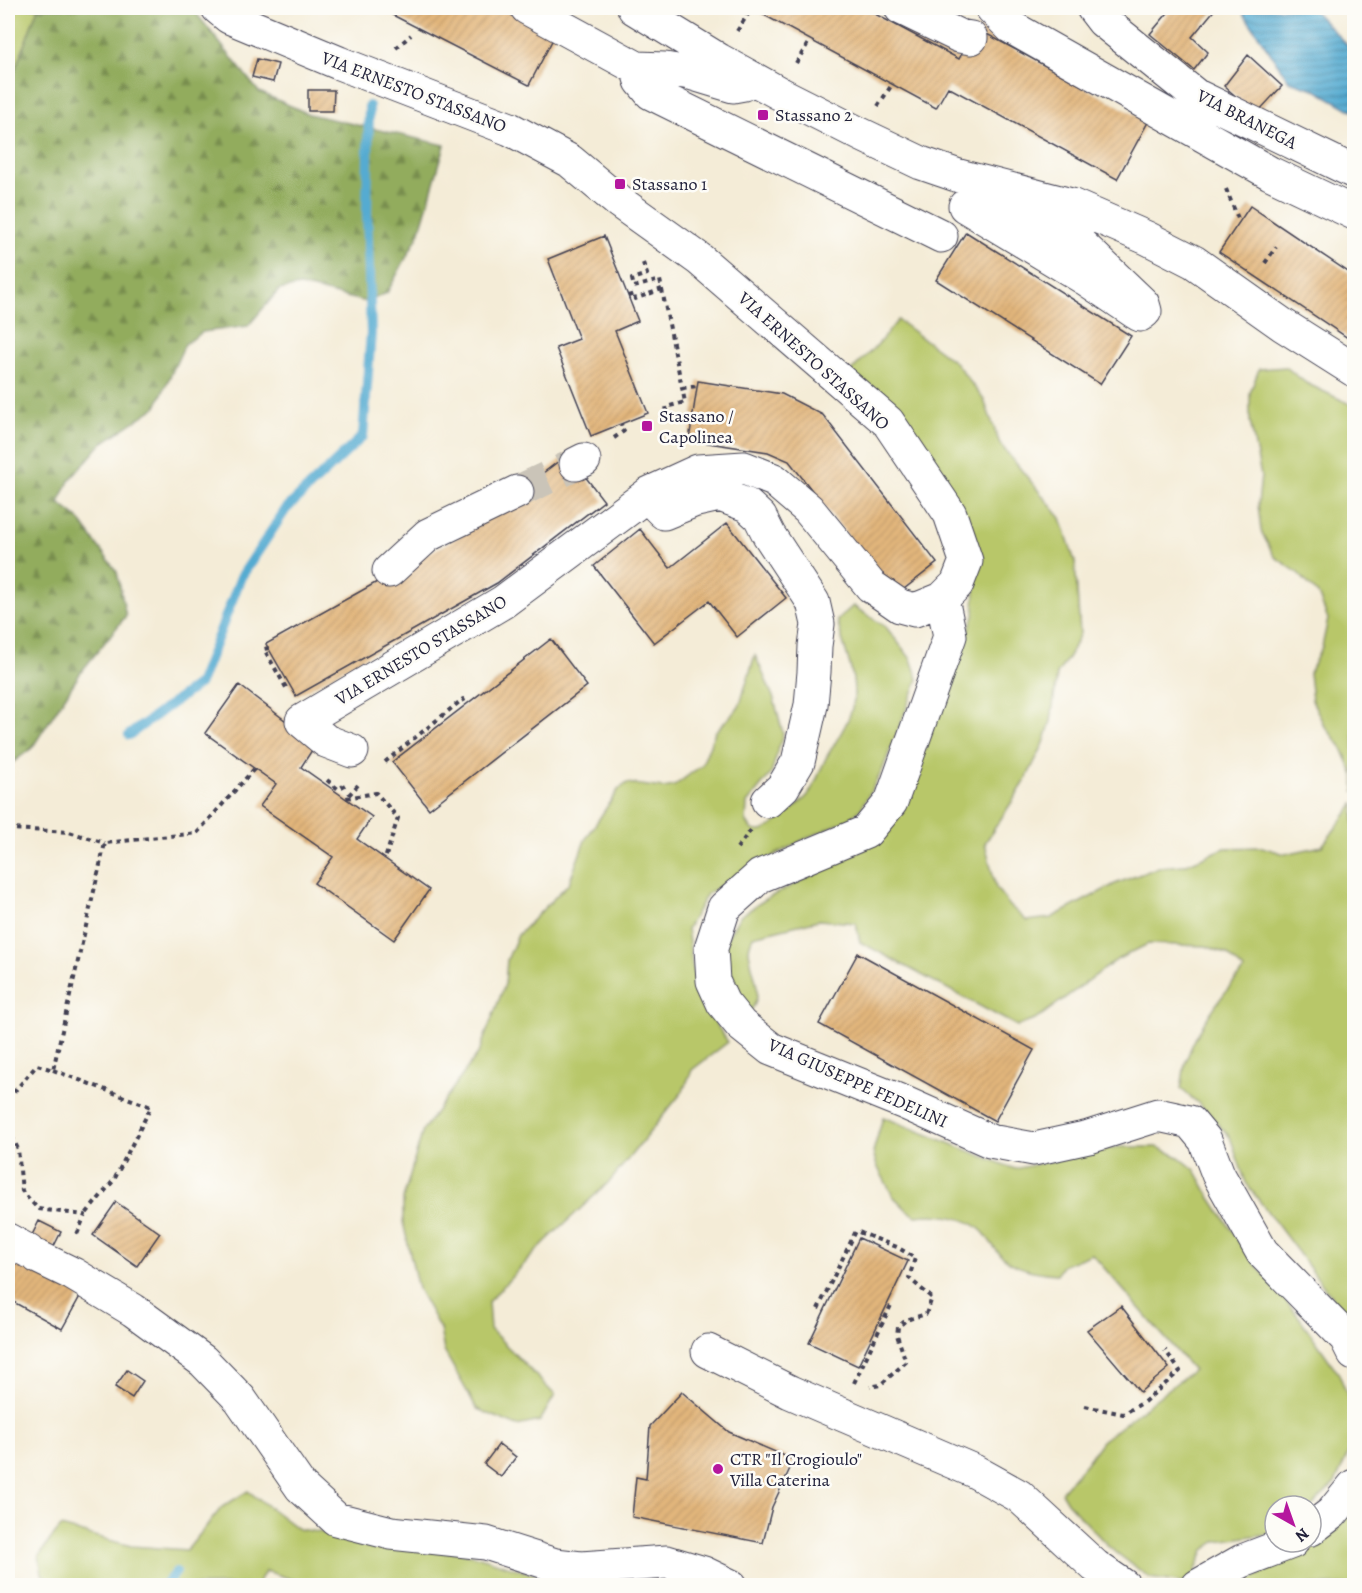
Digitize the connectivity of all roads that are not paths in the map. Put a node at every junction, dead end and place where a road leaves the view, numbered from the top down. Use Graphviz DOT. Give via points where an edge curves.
graph roads {
  1 [pos="218,8"];
  2 [pos="527,8"];
  3 [pos="634,8"];
  4 [pos="901,8"];
  5 [pos="992,8"];
  6 [pos="1094,8"];
  7 [pos="971,38"];
  8 [pos="637,68"];
  9 [pos="750,77"];
  10 [pos="1354,172"];
  11 [pos="962,191"];
  12 [pos="1354,213"];
  13 [pos="941,236"];
  14 [pos="1075,239"];
  15 [pos="1163,292"];
  16 [pos="1310,324"];
  17 [pos="1354,354"];
  18 [pos="1354,370"];
  19 [pos="728,452"];
  20 [pos="517,492"];
  21 [pos="650,493"];
  22 [pos="389,571"];
  23 [pos="942,599"];
  24 [pos="900,606"];
  25 [pos="352,751"];
  26 [pos="768,801"];
  27 [pos="25,1249"];
  28 [pos="708,1351"];
  29 [pos="1354,1354"];
  30 [pos="1354,1486"];
  31 [pos="1323,1520"];
  32 [pos="1263,1553"];
  33 [pos="731,1586"];
  34 [pos="1124,1586"];
  35 [pos="1198,1586"];
  1 -- 23 [label="street, VIA ERNESTO STASSANO" via="229,17 339,63 510,129 570,161 699,259 888,422 950,514 966,561 957,584"];
  2 -- 8 [label="street"];
  3 -- 9 [label="street"];
  4 -- 7 [label="street"];
  5 -- 12 [label="street" via="1011,27 1032,39 1270,173"];
  6 -- 10 [label="street, VIA BRANEGA" via="1103,21 1195,95"];
  8 -- 9 [label="street" via="690,73 733,86 744,84"];
  8 -- 13 [label="street" via="651,93"];
  9 -- 11 [label="street" via="921,163"];
  11 -- 14 [label="street" via="988,200 1048,232"];
  11 -- 14 [label="street" via="1135,312 1140,315 1145,311 1143,304"];
  11 -- 18 [label="street" via="1071,205 1147,238 1194,262"];
  14 -- 15 [label="street" via="1116,255"];
  16 -- 17 [label="street"];
  19 -- 24 [label="street" via="776,462"];
  20 -- 22 [label="street" via="428,535"];
  21 -- 24 [label="street, VIA ERNESTO STASSANO" via="698,471 744,468 774,480 808,509 871,586"];
  21 -- 25 [label="street, VIA ERNESTO STASSANO" via="503,602 302,722 326,741"];
  21 -- 26 [label="street" via="664,513 720,495 747,505 760,517 813,602 818,624 809,716 798,762 783,787"];
  23 -- 24 [label="street" via="915,610"];
  23 -- 29 [label="street, VIA GIUSEPPE FEDELINI" via="950,636 891,802 866,832 760,876 724,908 711,948 713,981 723,1003 741,1025 771,1048 990,1140 1034,1149 1158,1115 1190,1122 1205,1140 1218,1174 1262,1252 1346,1338"];
  27 -- 33 [label="street" via="133,1310 203,1361 240,1399 301,1487 336,1519 391,1533 486,1543 555,1565 582,1568 667,1562"];
  28 -- 34 [label="street" via="790,1392 844,1403 1019,1496 1095,1566"];
  30 -- 31 [label="street"];
  32 -- 35 [label="street"];
}
